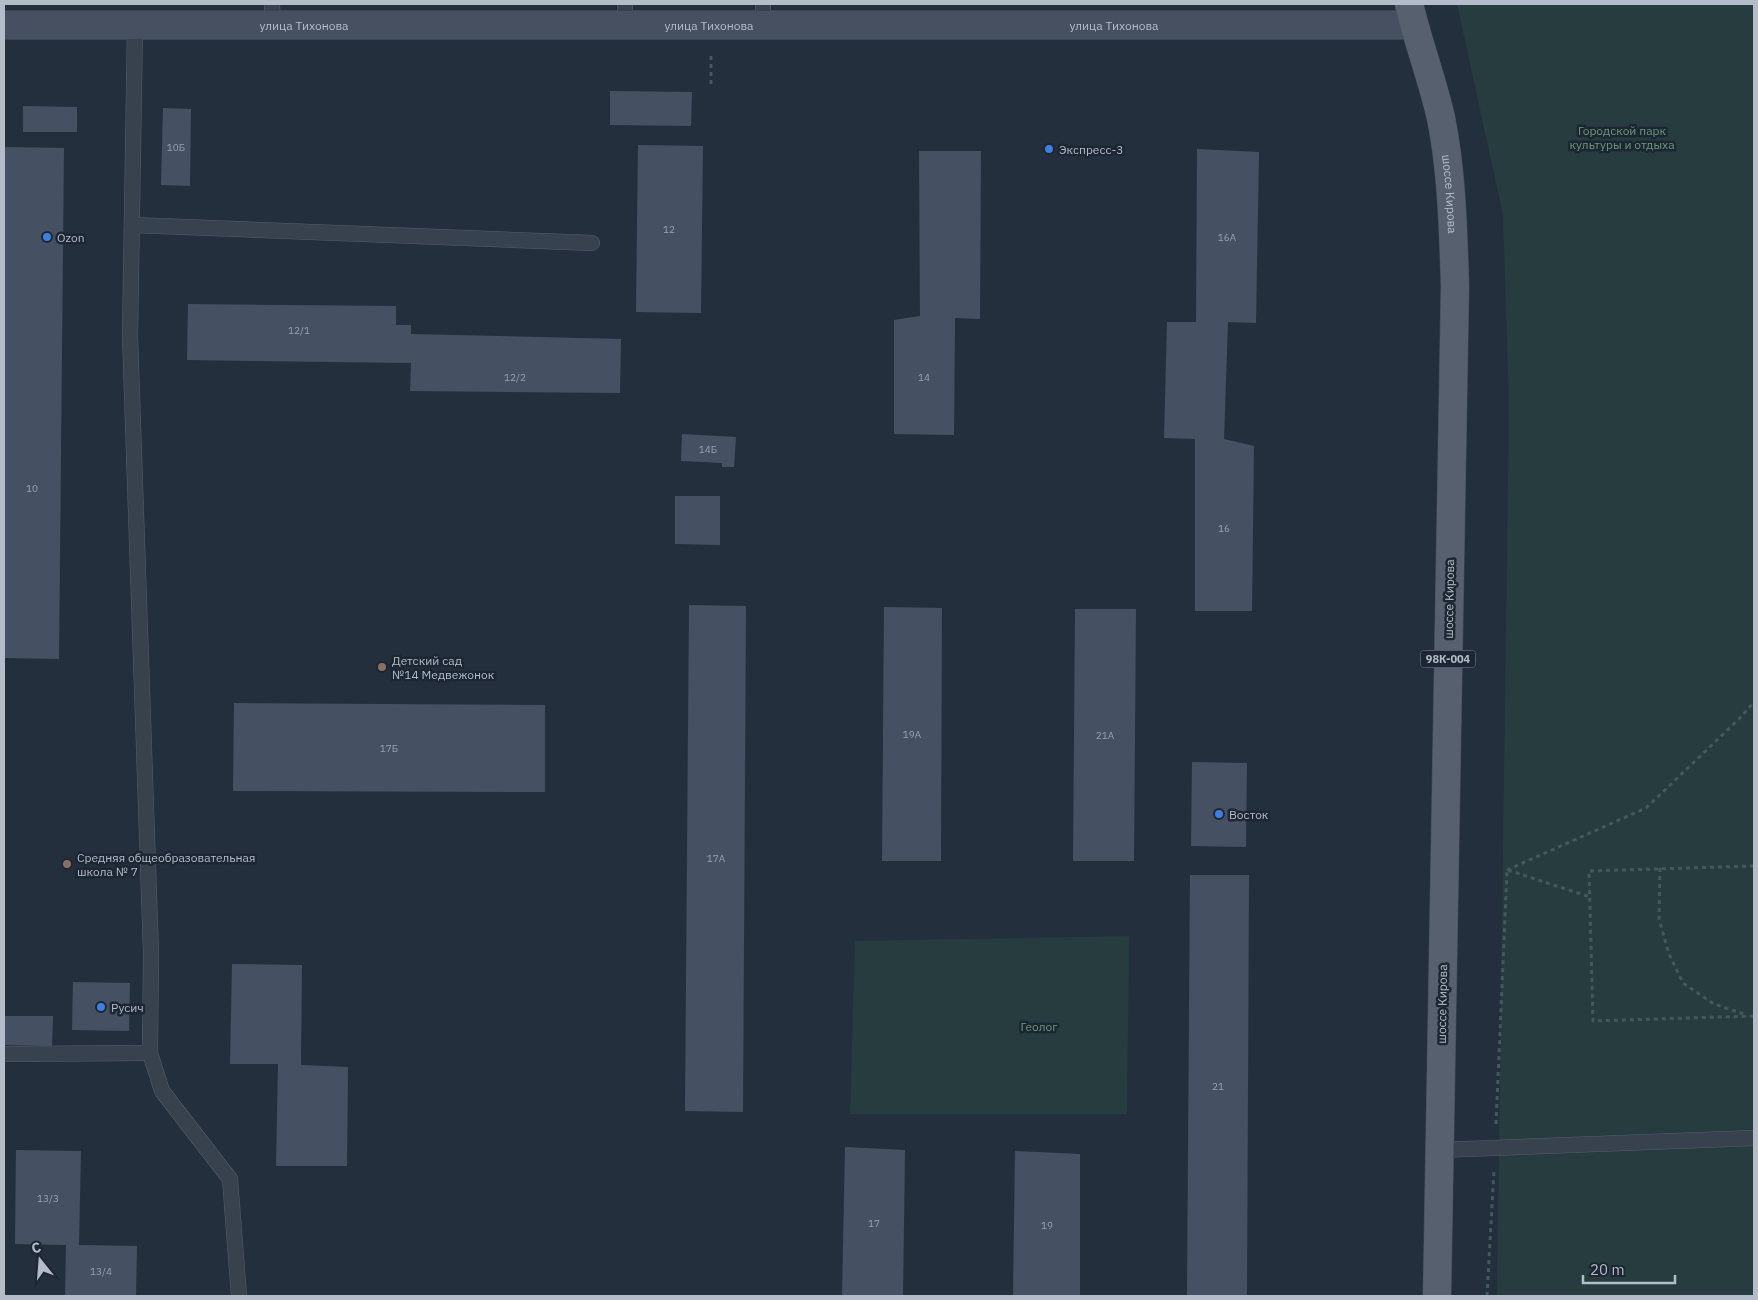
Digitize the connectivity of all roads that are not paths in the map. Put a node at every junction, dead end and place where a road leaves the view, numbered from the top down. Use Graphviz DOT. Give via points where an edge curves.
graph roads {
  1 [pos="272,15"];
  2 [pos="625,15"];
  3 [pos="763,15"];
  4 [pos="1412,15"];
  5 [pos="4,26"];
  6 [pos="135,27"];
  7 [pos="132,225"];
  8 [pos="592,243"];
  9 [pos="150,1053"];
  10 [pos="4,1054"];
  11 [pos="1754,1138"];
  12 [pos="1439,1150"];
  13 [pos="239,1296"];
  14 [pos="1437,1296"];
  1 -- 2 [label="main road, улица Тихонова"];
  1 -- 6 [label="main road, улица Тихонова"];
  2 -- 3 [label="main road, улица Тихонова"];
  3 -- 4 [label="main road, улица Тихонова"];
  4 -- 12 [label="main road, шоссе Кирова / 98К-004" via="1446,151 1455,285"];
  5 -- 6 [label="main road, улица Тихонова"];
  6 -- 7 [label="lane"];
  7 -- 8 [label="lane"];
  7 -- 9 [label="lane" via="130,336 151,954"];
  9 -- 10 [label="lane"];
  9 -- 13 [label="lane" via="162,1091 230,1179"];
  11 -- 12 [label="lane"];
  12 -- 14 [label="main road, шоссе Кирова / 98К-004"];
}
